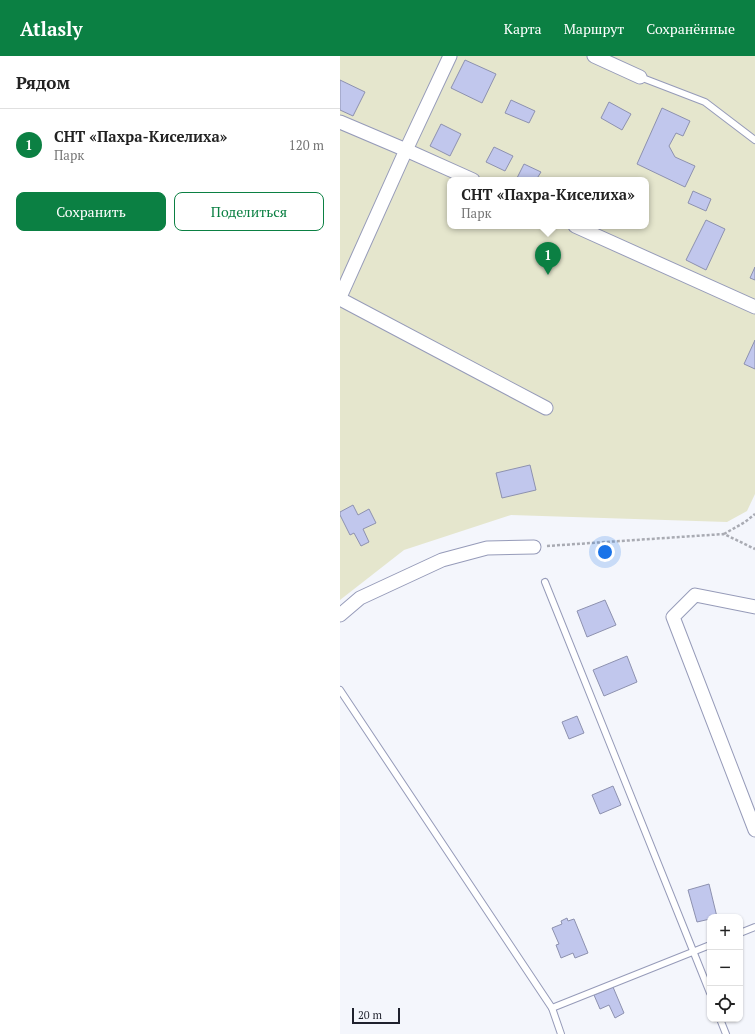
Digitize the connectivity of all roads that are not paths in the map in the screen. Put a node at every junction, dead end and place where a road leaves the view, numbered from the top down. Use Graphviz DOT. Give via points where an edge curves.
graph roads {
  1 [pos="450,56"];
  2 [pos="594,56"];
  3 [pos="640,77"];
  4 [pos="340,122"];
  5 [pos="755,140"];
  6 [pos="406,150"];
  7 [pos="466,177"];
  8 [pos="582,229"];
  9 [pos="340,298"];
  10 [pos="755,307"];
  11 [pos="546,408"];
  12 [pos="534,546"];
  13 [pos="545,582"];
  14 [pos="755,607"];
  15 [pos="340,615"];
  16 [pos="340,690"];
  17 [pos="755,830"];
  18 [pos="755,927"];
  19 [pos="743,932"];
  20 [pos="707,946"];
  21 [pos="694,951"];
  22 [pos="707,986"];
  23 [pos="552,1008"];
  24 [pos="721,1022"];
  25 [pos="561,1034"];
  26 [pos="726,1034"];
  1 -- 6 [label="street"];
  2 -- 3 [label="street"];
  3 -- 5 [label="lane" via="705,102"];
  4 -- 6 [label="street"];
  6 -- 7 [label="street"];
  6 -- 9 [label="street"];
  8 -- 10 [label="street"];
  9 -- 11 [label="street"];
  12 -- 15 [label="street" via="487,548 442,560 360,598"];
  13 -- 21 [label="lane"];
  14 -- 17 [label="street" via="695,595 673,618"];
  16 -- 23 [label="lane"];
  18 -- 19 [label="lane"];
  20 -- 21 [label="lane"];
  21 -- 22 [label="lane"];
  21 -- 23 [label="lane"];
  23 -- 25 [label="lane"];
  24 -- 26 [label="lane"];
}
